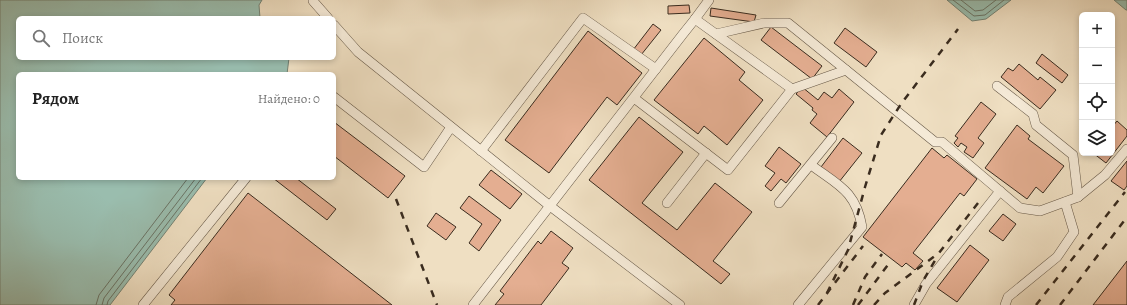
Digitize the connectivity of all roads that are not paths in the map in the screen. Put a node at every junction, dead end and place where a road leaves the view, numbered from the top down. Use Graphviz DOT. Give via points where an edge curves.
graph roads {
  1 [pos="313,0"];
  2 [pos="709,0"];
  3 [pos="326,16"];
  4 [pos="695,19"];
  5 [pos="336,27"];
  6 [pos="716,34"];
  7 [pos="656,69"];
  8 [pos="846,70"];
  9 [pos="997,86"];
  10 [pos="792,89"];
  11 [pos="634,98"];
  12 [pos="336,99"];
  13 [pos="451,127"];
  14 [pos="832,138"];
  15 [pos="1127,149"];
  16 [pos="481,151"];
  17 [pos="706,153"];
  18 [pos="811,165"];
  19 [pos="244,180"];
  20 [pos="1000,191"];
  21 [pos="1078,197"];
  22 [pos="1065,202"];
  23 [pos="667,203"];
  24 [pos="779,203"];
  25 [pos="550,206"];
  26 [pos="143,305"];
  27 [pos="473,305"];
  28 [pos="680,305"];
  29 [pos="798,305"];
  30 [pos="914,305"];
  31 [pos="1005,305"];
  1 -- 3 [label="lane"];
  2 -- 4 [label="lane"];
  4 -- 6 [label="lane"];
  4 -- 7 [label="lane"];
  5 -- 13 [label="lane" via="358,52"];
  6 -- 8 [label="lane" via="764,24 788,23"];
  6 -- 10 [label="lane"];
  7 -- 11 [label="lane"];
  7 -- 16 [label="lane" via="583,18"];
  8 -- 10 [label="lane"];
  8 -- 20 [label="lane" via="935,142 942,142"];
  9 -- 21 [label="lane" via="1033,114 1036,124 1074,155"];
  10 -- 17 [label="lane" via="728,170"];
  11 -- 17 [label="lane"];
  11 -- 25 [label="lane"];
  12 -- 13 [label="lane" via="424,166"];
  13 -- 16 [label="lane"];
  14 -- 18 [label="lane"];
  15 -- 21 [label="lane" via="1105,175"];
  16 -- 25 [label="lane"];
  17 -- 23 [label="lane"];
  18 -- 24 [label="lane"];
  18 -- 29 [label="lane" via="846,190 860,214 862,227"];
  19 -- 26 [label="lane"];
  20 -- 22 [label="lane" via="1020,208 1040,211"];
  20 -- 30 [label="lane" via="926,284"];
  21 -- 22 [label="lane"];
  22 -- 31 [label="lane" via="1074,232 1057,257 1008,297"];
  25 -- 27 [label="lane"];
  25 -- 28 [label="lane"];
}
